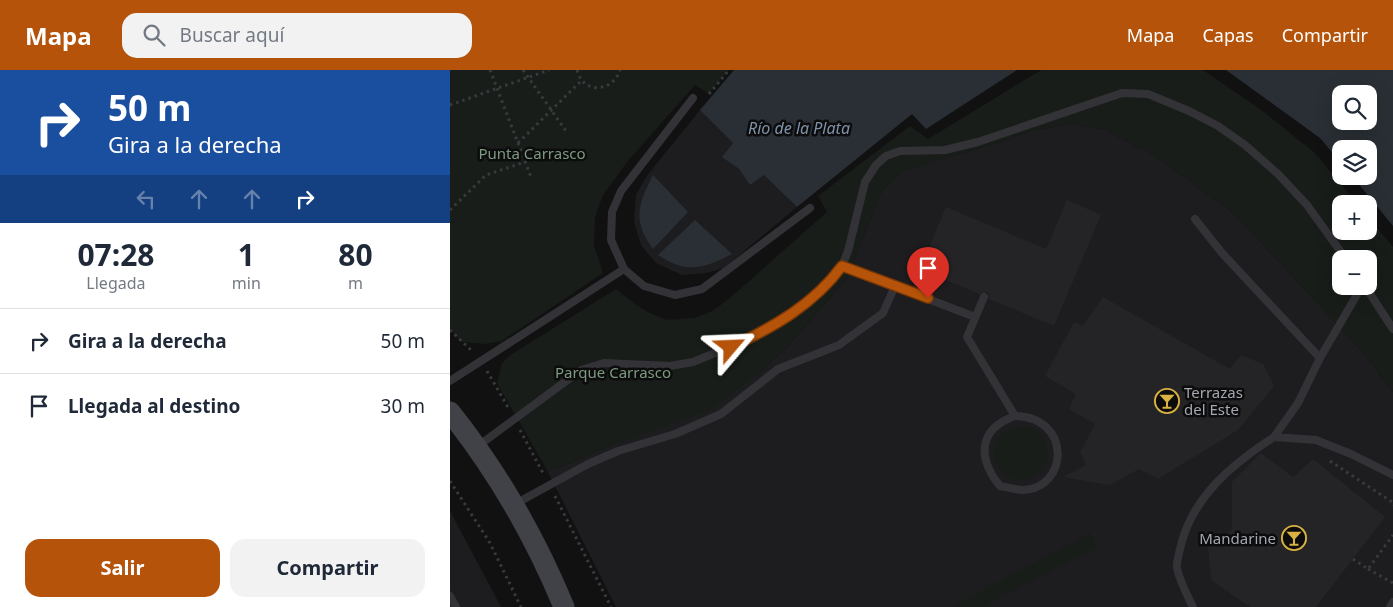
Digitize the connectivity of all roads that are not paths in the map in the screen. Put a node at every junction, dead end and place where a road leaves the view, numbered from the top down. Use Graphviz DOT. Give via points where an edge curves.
graph roads {
  1 [pos="693,98"];
  2 [pos="810,208"];
  3 [pos="1195,219"];
  4 [pos="1340,250"];
  5 [pos="842,266"];
  6 [pos="624,269"];
  7 [pos="896,286"];
  8 [pos="1358,295"];
  9 [pos="1370,295"];
  10 [pos="984,297"];
  11 [pos="976,317"];
  12 [pos="1393,329"];
  13 [pos="1320,358"];
  14 [pos="450,382"];
  15 [pos="450,412"];
  16 [pos="1015,416"];
  17 [pos="1274,437"];
  18 [pos="478,446"];
  19 [pos="1393,475"];
  20 [pos="513,505"];
  21 [pos="450,596"];
  22 [pos="1393,602"];
  23 [pos="456,607"];
  24 [pos="564,607"];
  25 [pos="1193,607"];
  26 [pos="1390,607"];
  1 -- 6 [label="lane" via="620,191 612,212 611,240"];
  2 -- 6 [label="lane" via="702,289 675,294 644,286"];
  3 -- 13 [label="lane" via="1222,253"];
  4 -- 5 [label="lane" via="1308,205 1245,146 1218,126 1189,111 1148,94 1130,92 978,142 945,150 900,151 886,156 865,182"];
  5 -- 7 [label="lane"];
  5 -- 18 [label="lane" via="800,309 740,343 693,362 670,366 617,363 592,366 569,377"];
  6 -- 14 [label="lane"];
  7 -- 11 [label="lane"];
  7 -- 20 [label="lane" via="883,314 839,345 778,369 721,414 675,434 603,457"];
  8 -- 13 [label="lane"];
  9 -- 12 [label="lane"];
  10 -- 11 [label="lane"];
  11 -- 16 [label="lane" via="967,336"];
  13 -- 17 [label="lane" via="1298,403"];
  15 -- 18 [label="main road"];
  16 -- 16 [label="lane" via="1002,420 993,428 984,452 986,465 1000,486 1024,490 1046,481 1053,472 1058,449 1049,428 1040,421 1028,416"];
  17 -- 19 [label="lane" via="1316,440"];
  17 -- 25 [label="lane" via="1226,473 1206,494 1192,516 1183,536 1177,566"];
  18 -- 20 [label="main road"];
  20 -- 24 [label="main road" via="548,569"];
  21 -- 23 [label="lane"];
  22 -- 26 [label="lane"];
}
